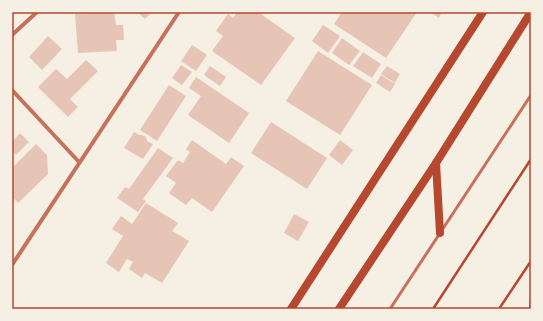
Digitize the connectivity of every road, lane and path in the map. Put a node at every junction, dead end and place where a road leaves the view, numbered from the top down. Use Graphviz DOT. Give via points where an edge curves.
graph roads {
  1 [pos="37,12"];
  2 [pos="179,12"];
  3 [pos="483,12"];
  4 [pos="531,12"];
  5 [pos="12,35"];
  6 [pos="12,90"];
  7 [pos="531,95"];
  8 [pos="531,159"];
  9 [pos="79,162"];
  10 [pos="436,163"];
  11 [pos="440,233"];
  12 [pos="531,260"];
  13 [pos="12,265"];
  14 [pos="531,298"];
  15 [pos="291,309"];
  16 [pos="339,309"];
  17 [pos="390,309"];
  18 [pos="432,309"];
  19 [pos="499,309"];
  20 [pos="530,309"];
  1 -- 5 [label="street"];
  2 -- 9 [label="street"];
  3 -- 15 [label="main road"];
  4 -- 10 [label="main road"];
  6 -- 9 [label="street"];
  7 -- 11 [label="lane"];
  8 -- 18 [label="path"];
  9 -- 13 [label="street"];
  10 -- 11 [label="main road"];
  10 -- 16 [label="main road"];
  11 -- 17 [label="lane"];
  12 -- 19 [label="path"];
  14 -- 20 [label="path"];
}
